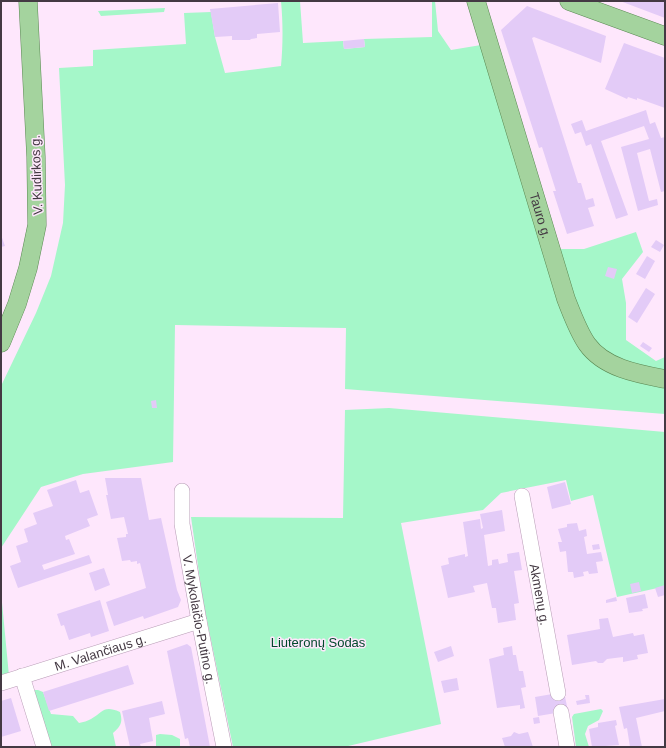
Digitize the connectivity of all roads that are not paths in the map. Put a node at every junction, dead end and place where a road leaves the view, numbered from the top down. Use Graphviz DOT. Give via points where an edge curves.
graph roads {
  1 [pos="28,1"];
  2 [pos="476,1"];
  3 [pos="569,1"];
  4 [pos="665,36"];
  5 [pos="1,343"];
  6 [pos="665,379"];
  7 [pos="182,492"];
  8 [pos="522,496"];
  9 [pos="199,621"];
  10 [pos="22,676"];
  11 [pos="1,683"];
  12 [pos="558,693"];
  13 [pos="561,712"];
  14 [pos="44,747"];
  15 [pos="224,747"];
  16 [pos="567,747"];
  1 -- 5 [label="main road, V. Kudirkos g." via="37,225 28,268"];
  2 -- 6 [label="main road, Tauro g." via="566,299 587,345 600,357 618,367 641,375"];
  3 -- 4 [label="main road"];
  7 -- 9 [label="street, V. Mykolaičio-Putino g." via="182,524"];
  8 -- 12 [label="street, Akmenų g."];
  9 -- 10 [label="street, M. Valančiaus g."];
  9 -- 15 [label="street, V. Mykolaičio-Putino g."];
  10 -- 11 [label="street, M. Valančiaus g."];
  10 -- 14 [label="street"];
  13 -- 16 [label="street"];
}
